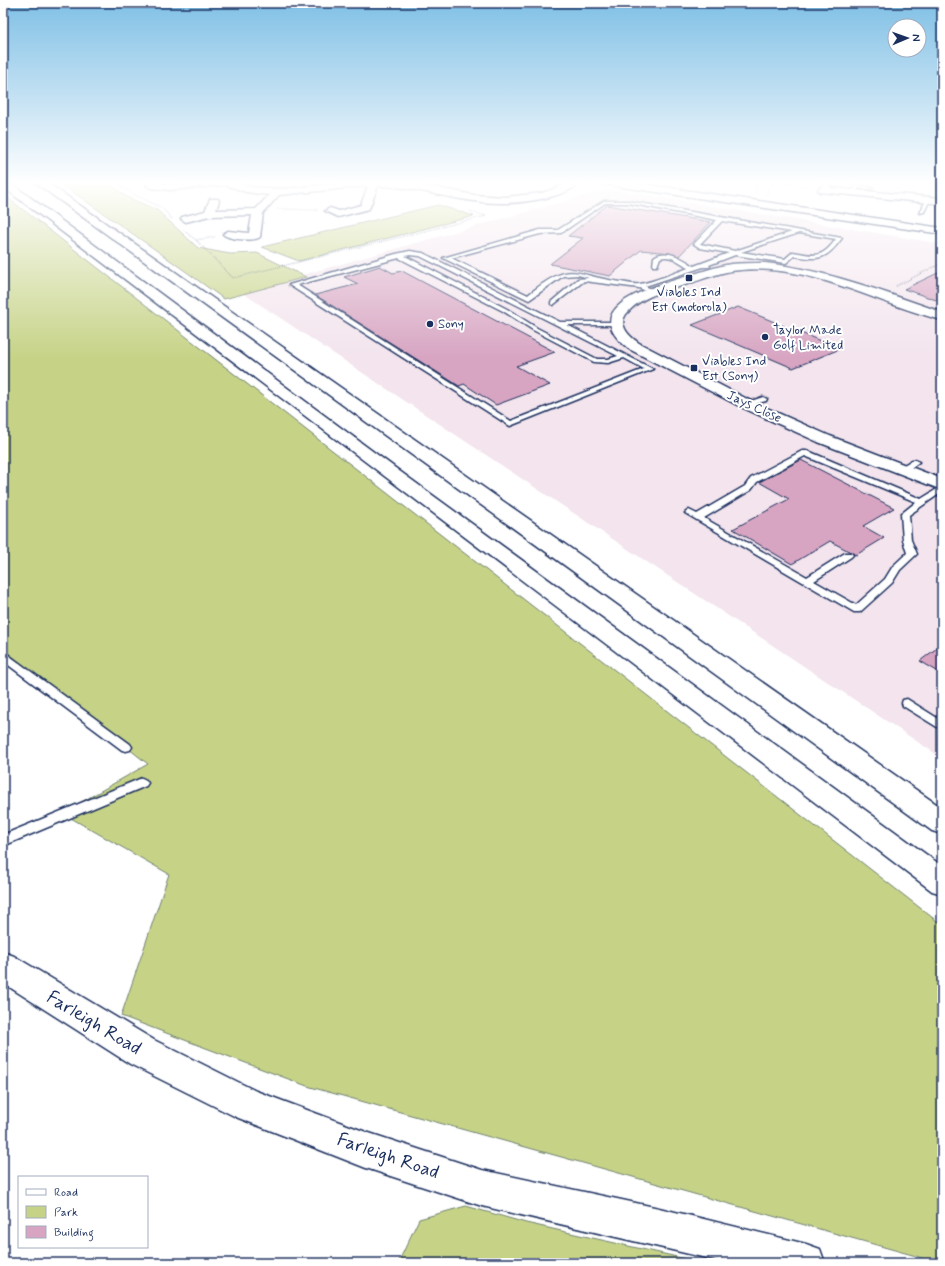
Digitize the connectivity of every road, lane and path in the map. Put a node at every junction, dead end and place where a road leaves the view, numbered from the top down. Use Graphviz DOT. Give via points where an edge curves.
graph roads {
  1 [pos="80,240"];
  2 [pos="121,240"];
  3 [pos="196,240"];
  4 [pos="388,240"];
  5 [pos="511,240"];
  6 [pos="701,240"];
  7 [pos="773,240"];
  8 [pos="838,240"];
  9 [pos="733,254"];
  10 [pos="398,255"];
  11 [pos="942,264"];
  12 [pos="655,265"];
  13 [pos="703,265"];
  14 [pos="693,268"];
  15 [pos="720,269"];
  16 [pos="600,280"];
  17 [pos="640,286"];
  18 [pos="892,288"];
  19 [pos="653,292"];
  20 [pos="553,303"];
  21 [pos="532,309"];
  22 [pos="515,316"];
  23 [pos="942,316"];
  24 [pos="560,323"];
  25 [pos="617,326"];
  26 [pos="571,329"];
  27 [pos="595,333"];
  28 [pos="624,356"];
  29 [pos="763,399"];
  30 [pos="746,404"];
  31 [pos="942,487"];
  32 [pos="922,502"];
  33 [pos="848,555"];
  34 [pos="808,581"];
  35 [pos="3,656"];
  36 [pos="907,703"];
  37 [pos="942,726"];
  38 [pos="126,747"];
  39 [pos="142,783"];
  40 [pos="942,823"];
  41 [pos="3,842"];
  42 [pos="942,882"];
  43 [pos="3,966"];
  44 [pos="806,1263"];
  1 -- 42 [label="main road"];
  2 -- 40 [label="main road"];
  3 -- 4 [label="path" via="233,278"];
  5 -- 16 [label="lane" via="446,258 529,298 563,273"];
  6 -- 9 [label="lane" via="697,244 702,247"];
  7 -- 9 [label="lane"];
  8 -- 9 [label="lane" via="830,252 818,258 793,254 786,261"];
  9 -- 13 [label="lane"];
  10 -- 21 [label="lane" via="421,254"];
  10 -- 22 [label="lane"];
  10 -- 28 [label="lane" via="292,285 510,424 650,369"];
  11 -- 18 [label="path"];
  12 -- 14 [label="lane" via="657,257 664,254 677,258"];
  13 -- 14 [label="lane"];
  13 -- 15 [label="lane"];
  14 -- 17 [label="lane"];
  15 -- 19 [label="street"];
  15 -- 23 [label="street" via="740,266 802,272"];
  16 -- 17 [label="lane"];
  16 -- 20 [label="lane" via="580,280"];
  17 -- 19 [label="lane"];
  19 -- 25 [label="street" via="629,303 618,316"];
  21 -- 22 [label="lane"];
  21 -- 24 [label="lane"];
  22 -- 28 [label="lane" via="596,361 608,361"];
  24 -- 25 [label="lane"];
  24 -- 26 [label="lane"];
  25 -- 27 [label="lane"];
  25 -- 30 [label="street, Jays Close" via="625,340 634,346"];
  26 -- 27 [label="lane"];
  26 -- 27 [label="lane"];
  27 -- 28 [label="lane"];
  29 -- 30 [label="lane"];
  30 -- 31 [label="street, Jays Close" via="824,439 909,466"];
  31 -- 32 [label="lane"];
  32 -- 34 [label="lane" via="905,514 907,540 912,554 896,568 890,581 857,610"];
  32 -- 34 [label="lane" via="805,453 754,480 748,488 693,515"];
  33 -- 34 [label="lane"];
  35 -- 38 [label="lane"];
  36 -- 37 [label="lane"];
  39 -- 41 [label="lane"];
  43 -- 44 [label="main road, Farleigh Road" via="142,1052 248,1105 366,1150 482,1188"];
}
